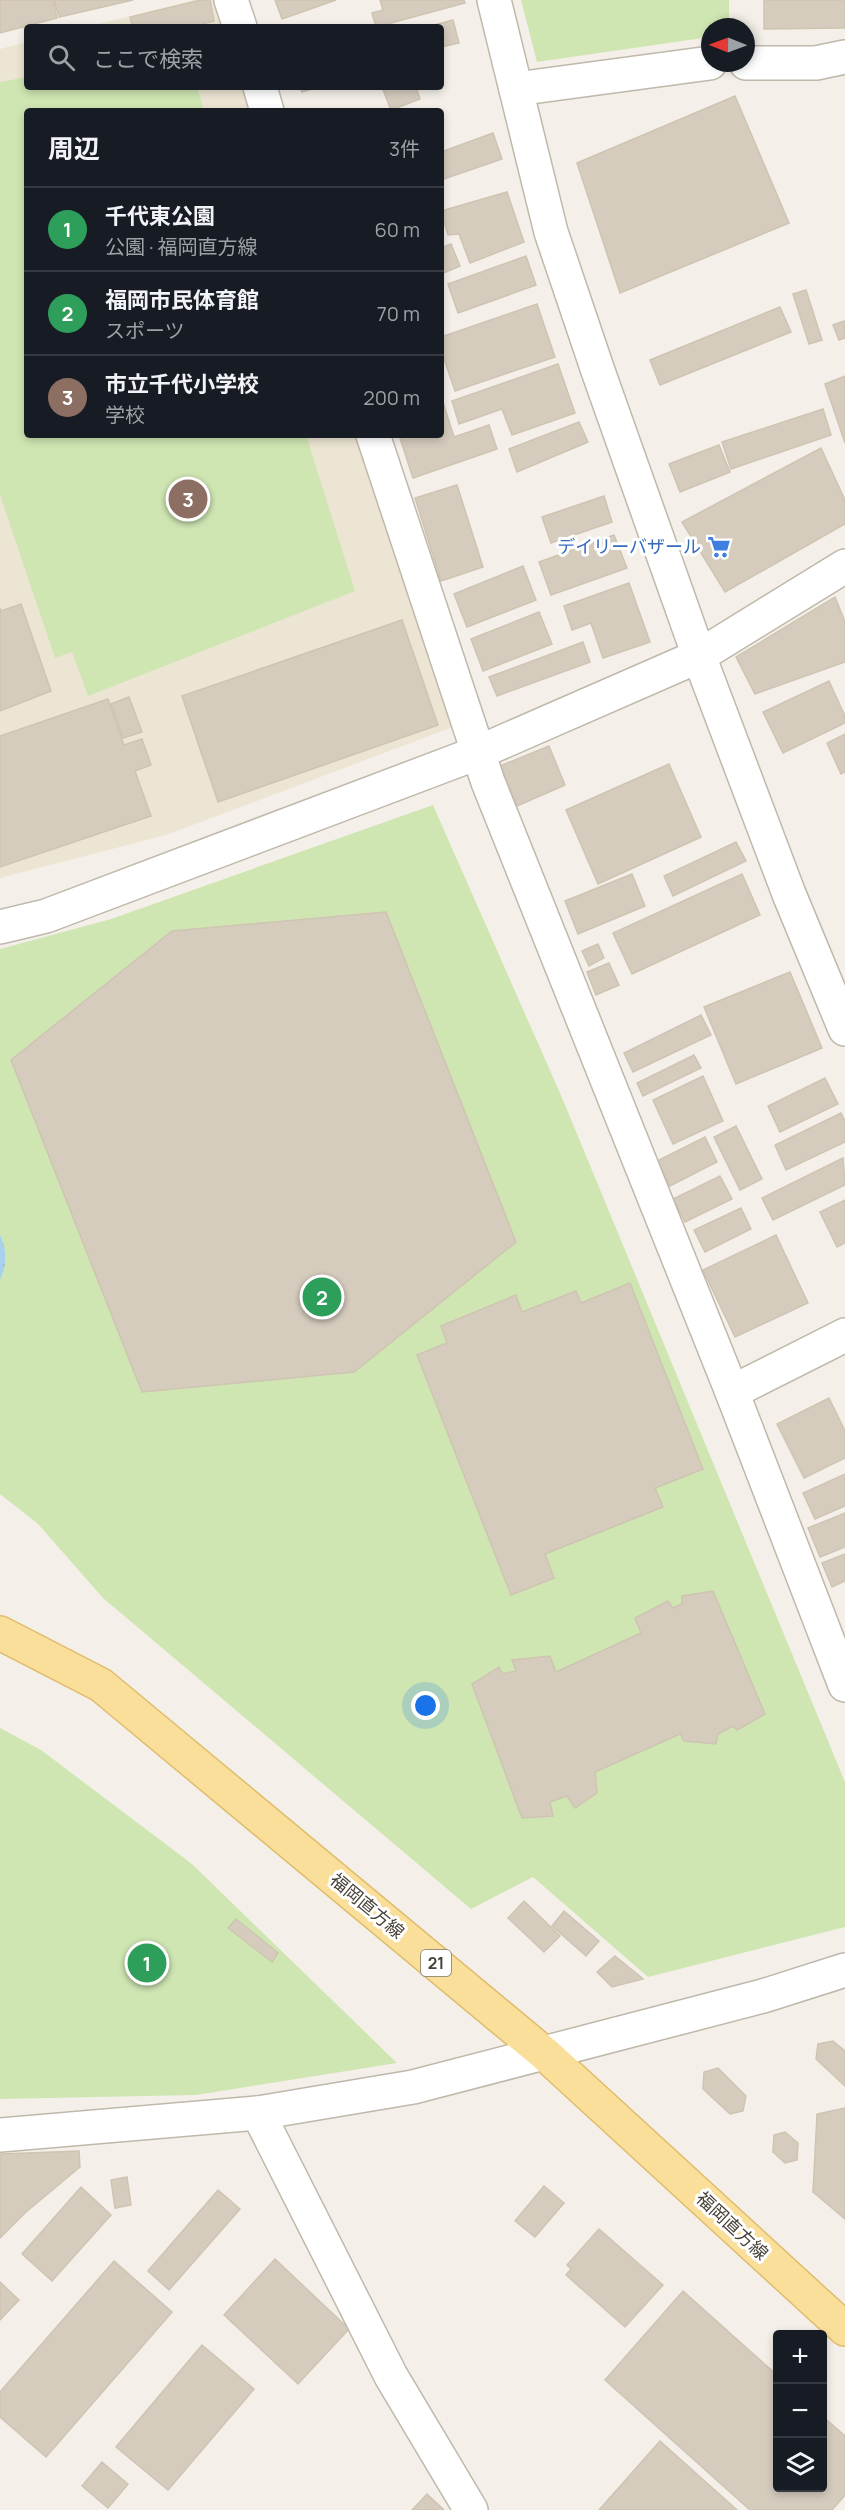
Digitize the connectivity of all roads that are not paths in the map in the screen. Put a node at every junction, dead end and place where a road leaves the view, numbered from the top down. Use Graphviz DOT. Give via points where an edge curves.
graph roads {
  1 [pos="231,0"];
  2 [pos="494,0"];
  3 [pos="239,24"];
  4 [pos="845,57"];
  5 [pos="755,63"];
  6 [pos="701,64"];
  7 [pos="516,88"];
  8 [pos="261,90"];
  9 [pos="266,108"];
  10 [pos="374,438"];
  11 [pos="845,566"];
  12 [pos="699,656"];
  13 [pos="477,753"];
  14 [pos="0,927"];
  15 [pos="845,1029"];
  16 [pos="845,1335"];
  17 [pos="732,1392"];
  18 [pos="0,1633"];
  19 [pos="845,1684"];
  20 [pos="845,1970"];
  21 [pos="545,2054"];
  22 [pos="258,2113"];
  23 [pos="0,2135"];
  24 [pos="845,2329"];
  25 [pos="471,2510"];
  1 -- 3 [label="street"];
  2 -- 7 [label="street"];
  4 -- 5 [label="street" via="816,63"];
  6 -- 7 [label="street"];
  7 -- 12 [label="street" via="551,232"];
  8 -- 9 [label="street"];
  10 -- 13 [label="street"];
  11 -- 12 [label="street"];
  12 -- 13 [label="street"];
  12 -- 15 [label="street"];
  13 -- 14 [label="street" via="46,916"];
  13 -- 17 [label="street"];
  16 -- 17 [label="street"];
  17 -- 19 [label="street"];
  18 -- 21 [label="main road, 福岡直方線 / 21" via="101,1685"];
  20 -- 21 [label="street"];
  21 -- 22 [label="street" via="413,2087"];
  21 -- 24 [label="main road, 福岡直方線 / 21"];
  22 -- 23 [label="street"];
  22 -- 25 [label="street" via="391,2376"];
}
